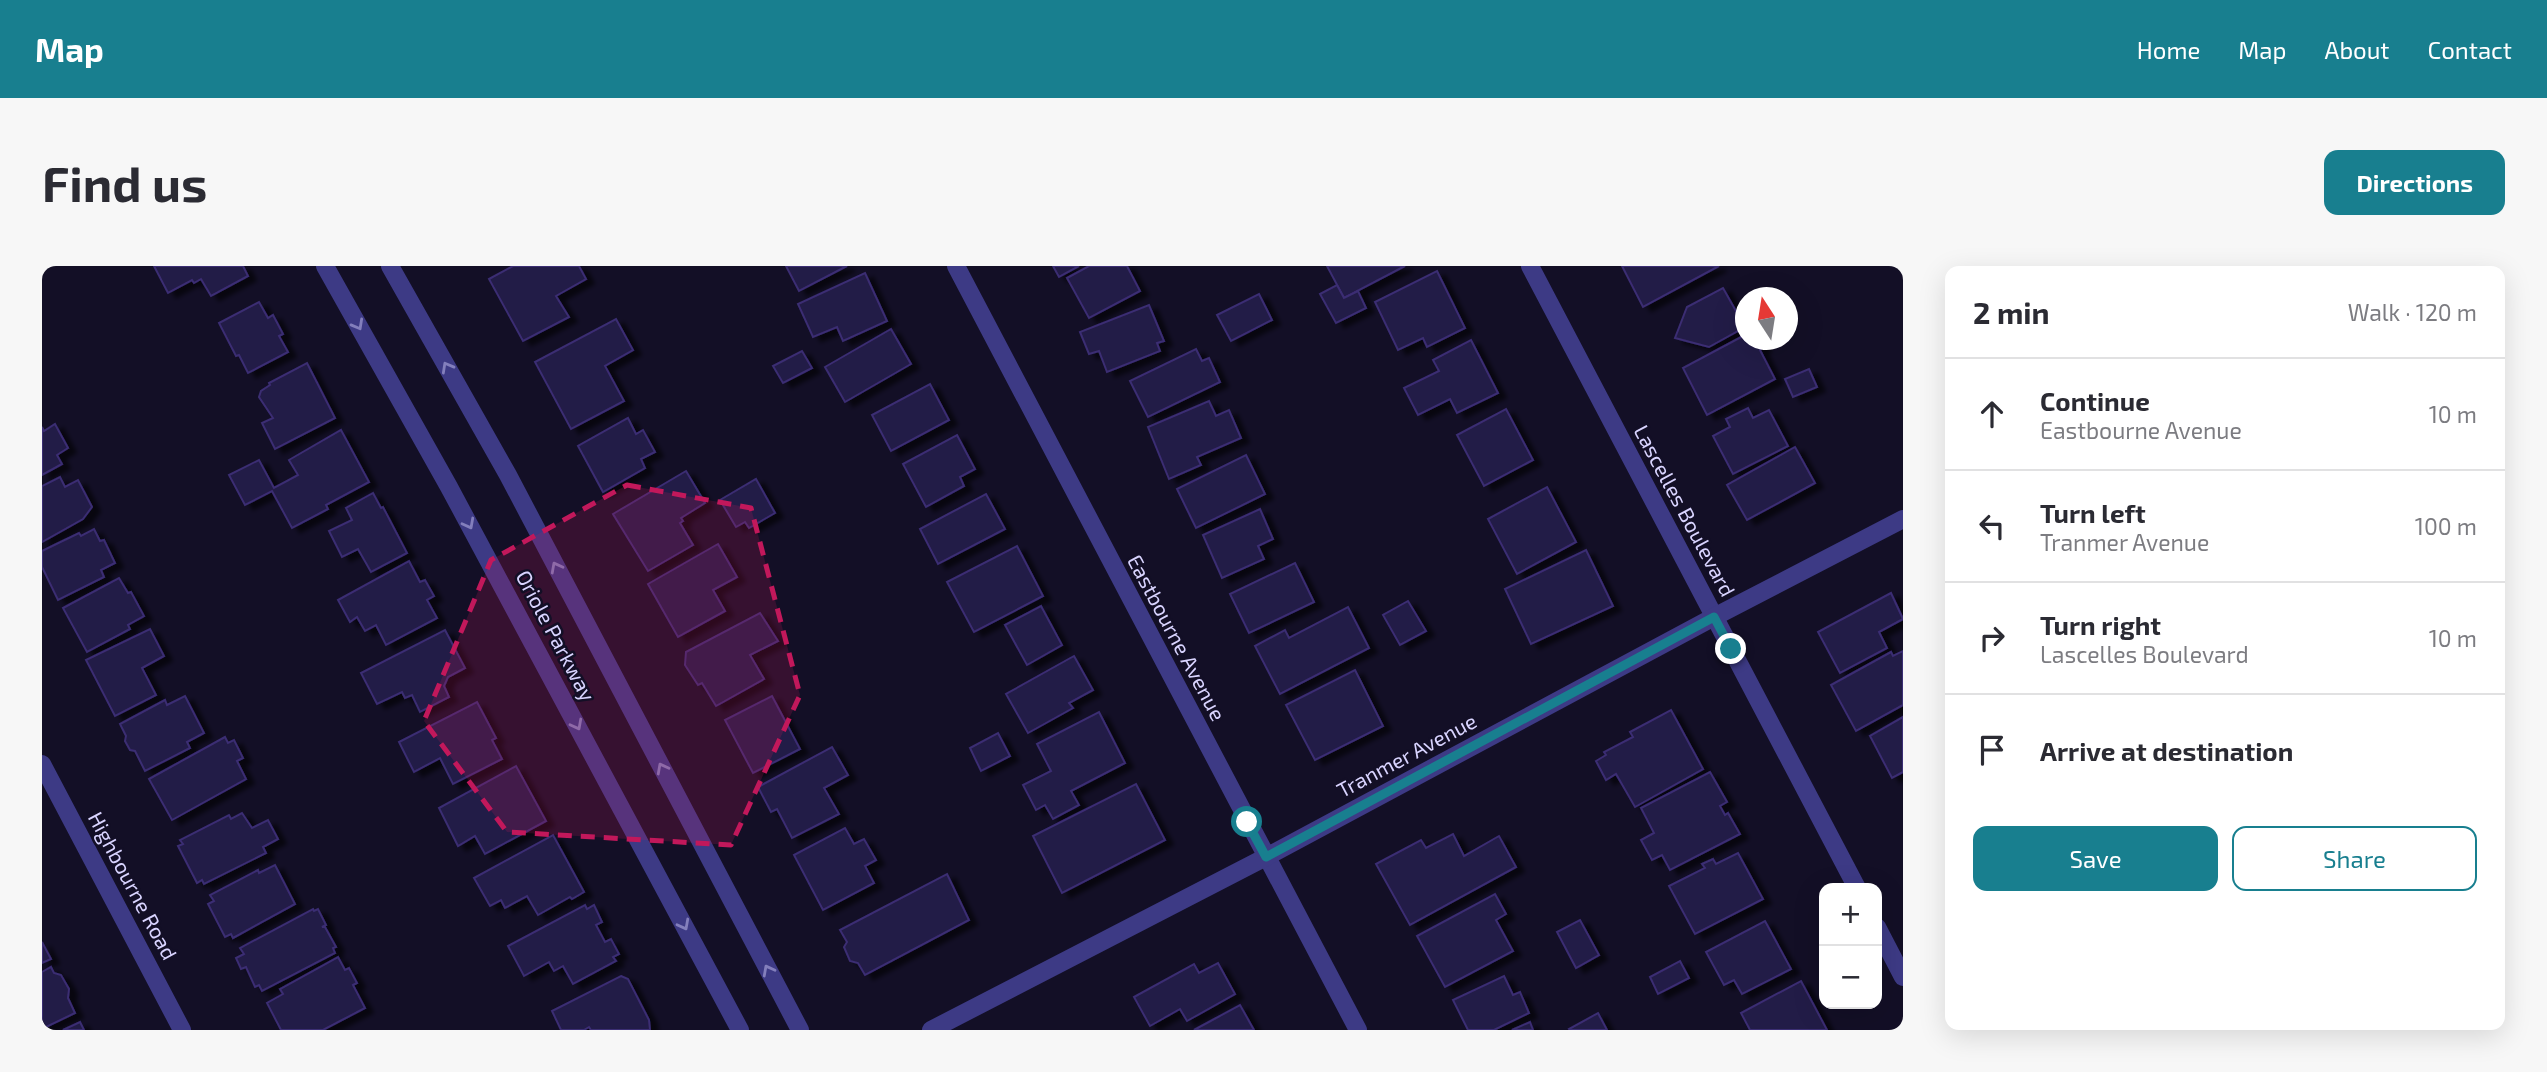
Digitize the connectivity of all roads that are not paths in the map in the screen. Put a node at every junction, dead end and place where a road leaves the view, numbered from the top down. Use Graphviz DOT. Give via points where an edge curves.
graph roads {
  1 [pos="325,266"];
  2 [pos="390,266"];
  3 [pos="956,266"];
  4 [pos="1530,266"];
  5 [pos="1903,519"];
  6 [pos="1714,617"];
  7 [pos="42,764"];
  8 [pos="1266,857"];
  9 [pos="1854,883"];
  10 [pos="1882,937"];
  11 [pos="1903,977"];
  12 [pos="182,1030"];
  13 [pos="740,1030"];
  14 [pos="800,1030"];
  15 [pos="932,1030"];
  16 [pos="1358,1030"];
  1 -- 13 [label="street, Oriole Parkway, one-way"];
  14 -- 2 [label="street, Oriole Parkway, one-way" via="508,475"];
  3 -- 8 [label="street, Eastbourne Avenue"];
  4 -- 6 [label="street, Lascelles Boulevard"];
  5 -- 6 [label="street, Tranmer Avenue"];
  6 -- 8 [label="street, Tranmer Avenue"];
  6 -- 9 [label="street, Lascelles Boulevard"];
  7 -- 12 [label="street, Highbourne Road"];
  8 -- 15 [label="street, Tranmer Avenue"];
  8 -- 16 [label="street, Eastbourne Avenue"];
  10 -- 11 [label="street"];
}
